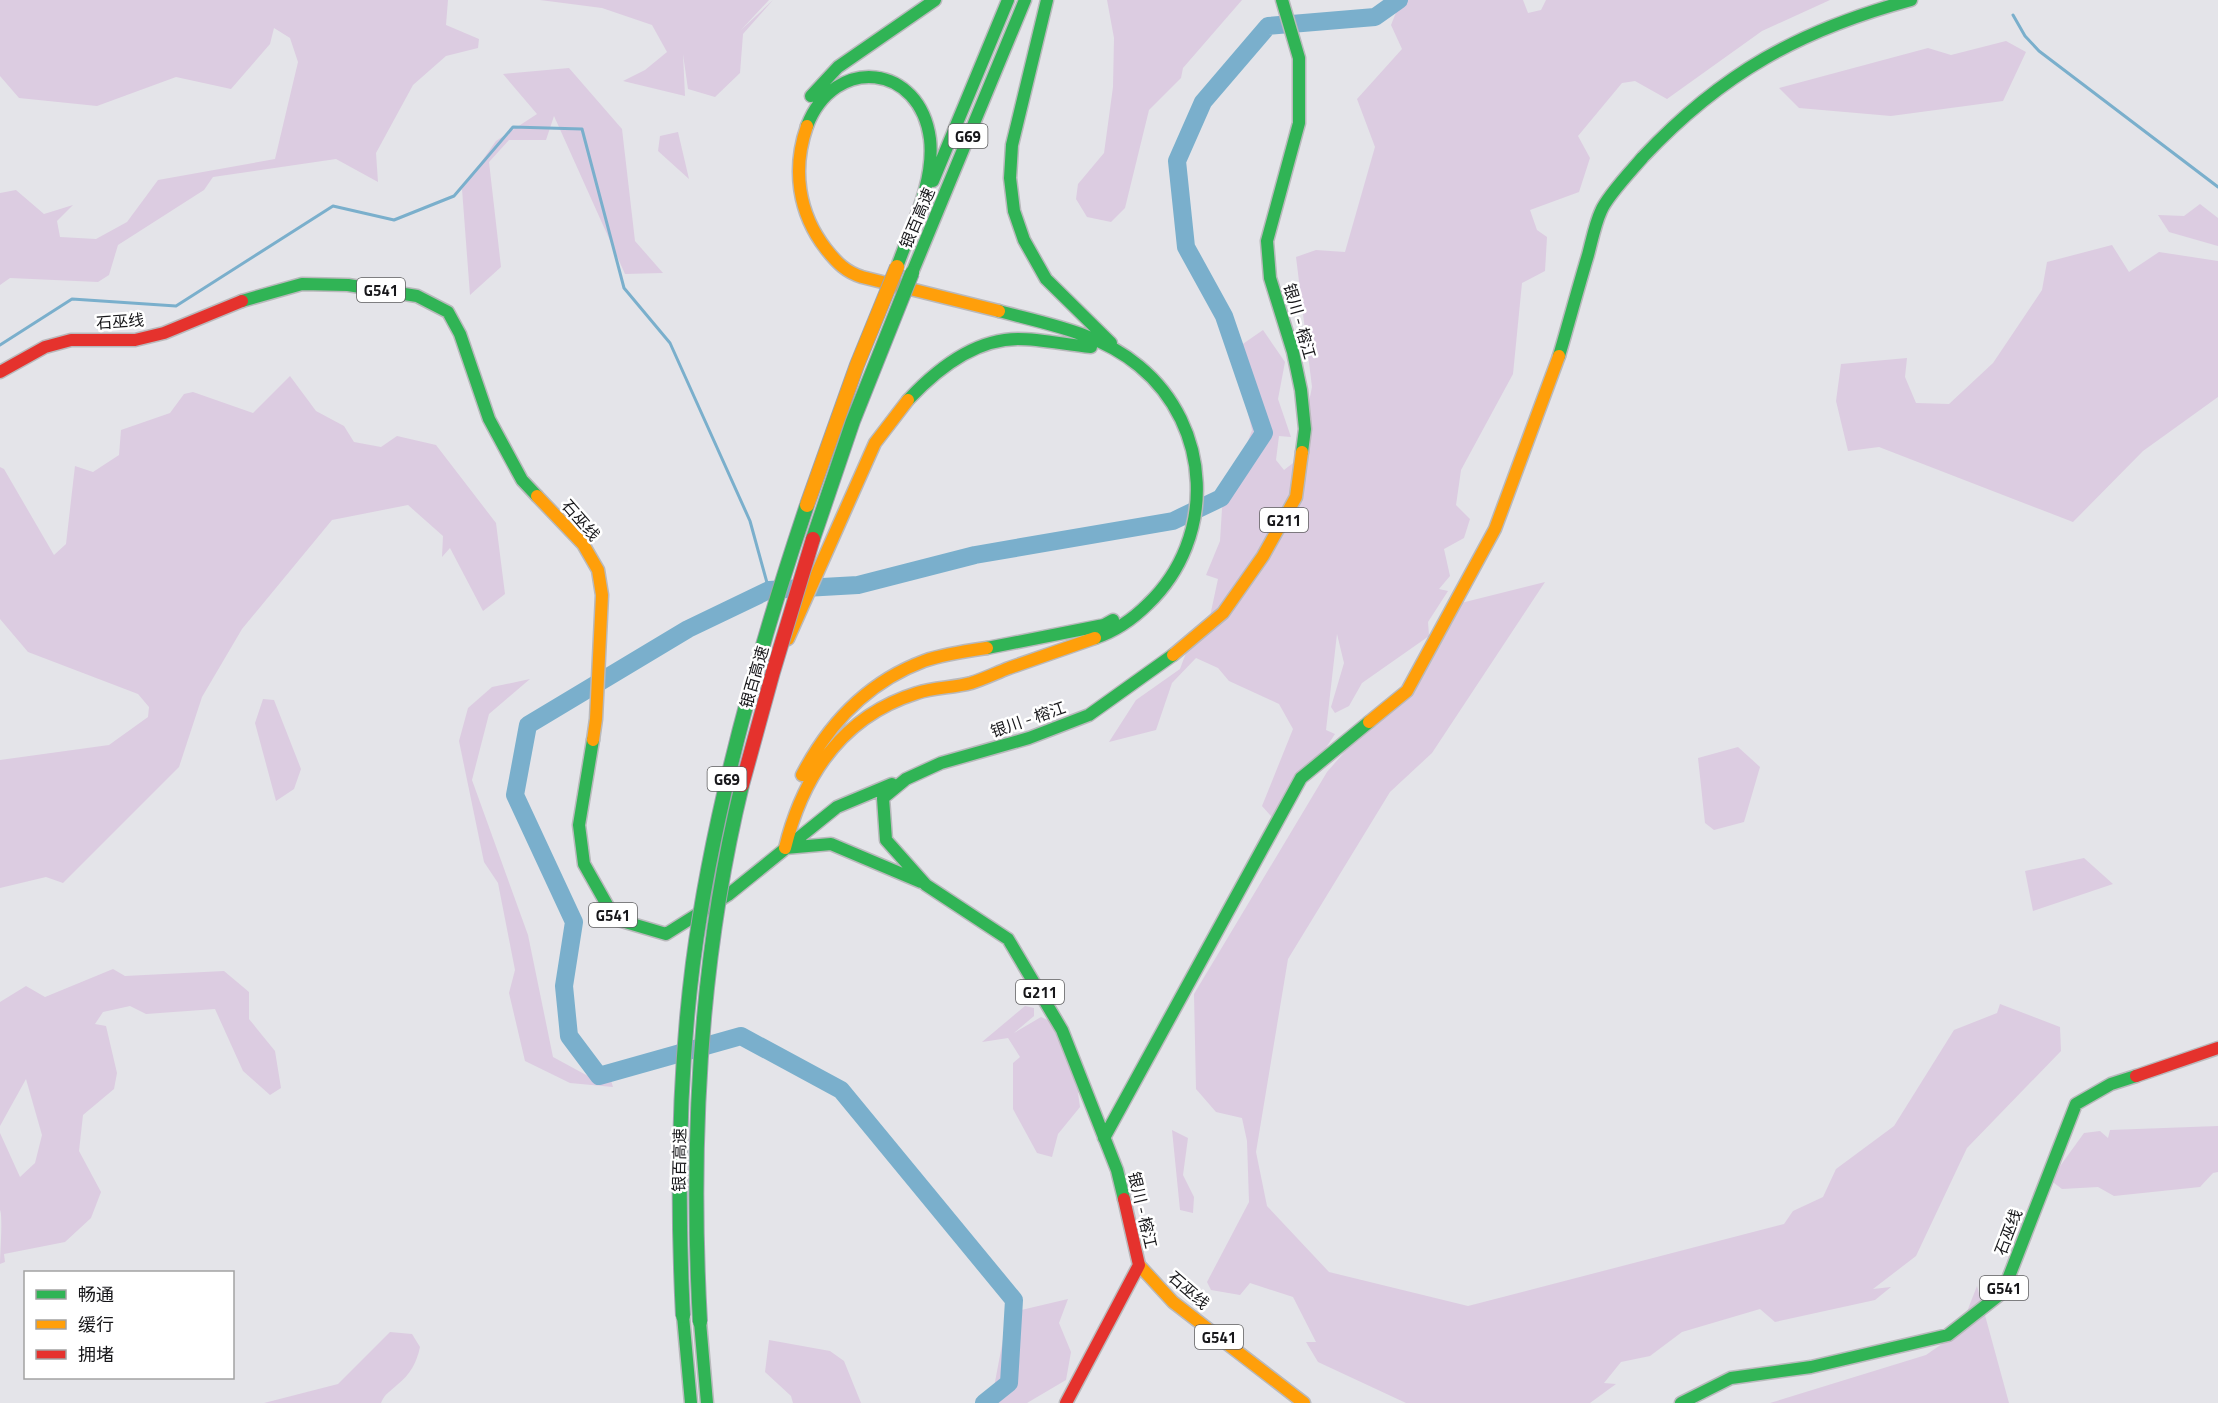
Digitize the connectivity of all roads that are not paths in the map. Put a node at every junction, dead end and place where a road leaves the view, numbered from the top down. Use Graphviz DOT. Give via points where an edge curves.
graph roads {
  1 [pos="935,0"];
  2 [pos="1008,0"];
  3 [pos="1025,0"];
  4 [pos="1047,0"];
  5 [pos="1282,0"];
  6 [pos="1911,0"];
  7 [pos="897,267"];
  8 [pos="1090,347"];
  9 [pos="1120,351"];
  10 [pos="0,372"];
  11 [pos="1191,459"];
  12 [pos="1186,536"];
  13 [pos="773,673"];
  14 [pos="906,779"];
  15 [pos="785,848"];
  16 [pos="926,885"];
  17 [pos="2218,1048"];
  18 [pos="1104,1138"];
  19 [pos="1138,1265"];
  20 [pos="691,1403"];
  21 [pos="707,1403"];
  22 [pos="1066,1403"];
  23 [pos="1305,1403"];
  24 [pos="1681,1403"];
  1 -- 8 [label="main road" via="838,67 810,98 798,122 789,162 793,203 802,229 816,252 845,281"];
  2 -- 7 [label="main road, 银百高速 / G69"];
  3 -- 13 [label="main road, 银百高速 / G69, bridge" via="867,379 828,488"];
  4 -- 9 [label="main road" via="1012,145 1014,211 1024,240 1046,279"];
  5 -- 14 [label="main road, 银川 - 榕江 / G211" via="1299,58 1299,123 1267,241 1270,278 1301,390 1305,429 1296,497 1263,556 1223,613 1157,669 1089,715 1029,738 941,763"];
  6 -- 18 [label="main road" via="1820,29 1750,65 1668,130 1606,202 1553,376 1495,530 1407,692 1301,778"];
  7 -- 9 [label="main road" via="930,174 926,120 913,97 892,82 866,77 849,79 825,92 818,102 799,156 799,188 806,213 816,236 832,257 849,273 999,310 1094,339"];
  7 -- 20 [label="main road, 银百高速 / G69, bridge" via="836,417 793,544 743,717 711,854 693,964 682,1084 679,1215"];
  8 -- 11 [label="main road" via="1126,366 1151,389 1171,417"];
  8 -- 13 [label="main road, bridge" via="1014,339 991,344 958,359 916,390 875,443"];
  9 -- 11 [label="main road" via="1153,378 1171,400 1185,427"];
  10 -- 15 [label="main road, 石巫线 / G541" via="45,347 71,340 135,340 164,333 249,298 302,284 348,285 417,296 448,312 460,334 489,419 522,480 583,544 598,570 602,595 596,719 579,825 584,864 615,919 666,934 728,895"];
  11 -- 12 [label="main road" via="1198,474 1197,506"];
  12 -- 15 [label="main road" via="1178,567 1164,588 1148,606 1108,634 965,684 931,689 898,700 868,716 820,762 804,788"];
  12 -- 15 [label="main road" via="1152,588 1130,609 1104,625 923,662 891,676 862,696 816,748 789,813"];
  13 -- 21 [label="main road, 银百高速 / G69, bridge" via="734,818 703,1016 695,1165 696,1265"];
  14 -- 15 [label="main road, 石巫线" via="837,807"];
  14 -- 16 [label="main road, 银川 - 榕江 / G211" via="883,798 885,840"];
  15 -- 16 [label="main road" via="831,844"];
  16 -- 18 [label="main road, 银川 - 榕江 / G211" via="1008,939 1062,1030"];
  17 -- 24 [label="main road, 石巫线 / G541" via="2111,1084 2076,1104 2003,1292 1948,1335 1811,1367 1731,1378"];
  18 -- 19 [label="main road, 银川 - 榕江 / G211" via="1117,1170"];
  19 -- 22 [label="main road, 银川 - 榕江"];
  19 -- 23 [label="main road, 石巫线 / G541" via="1173,1302"];
}
